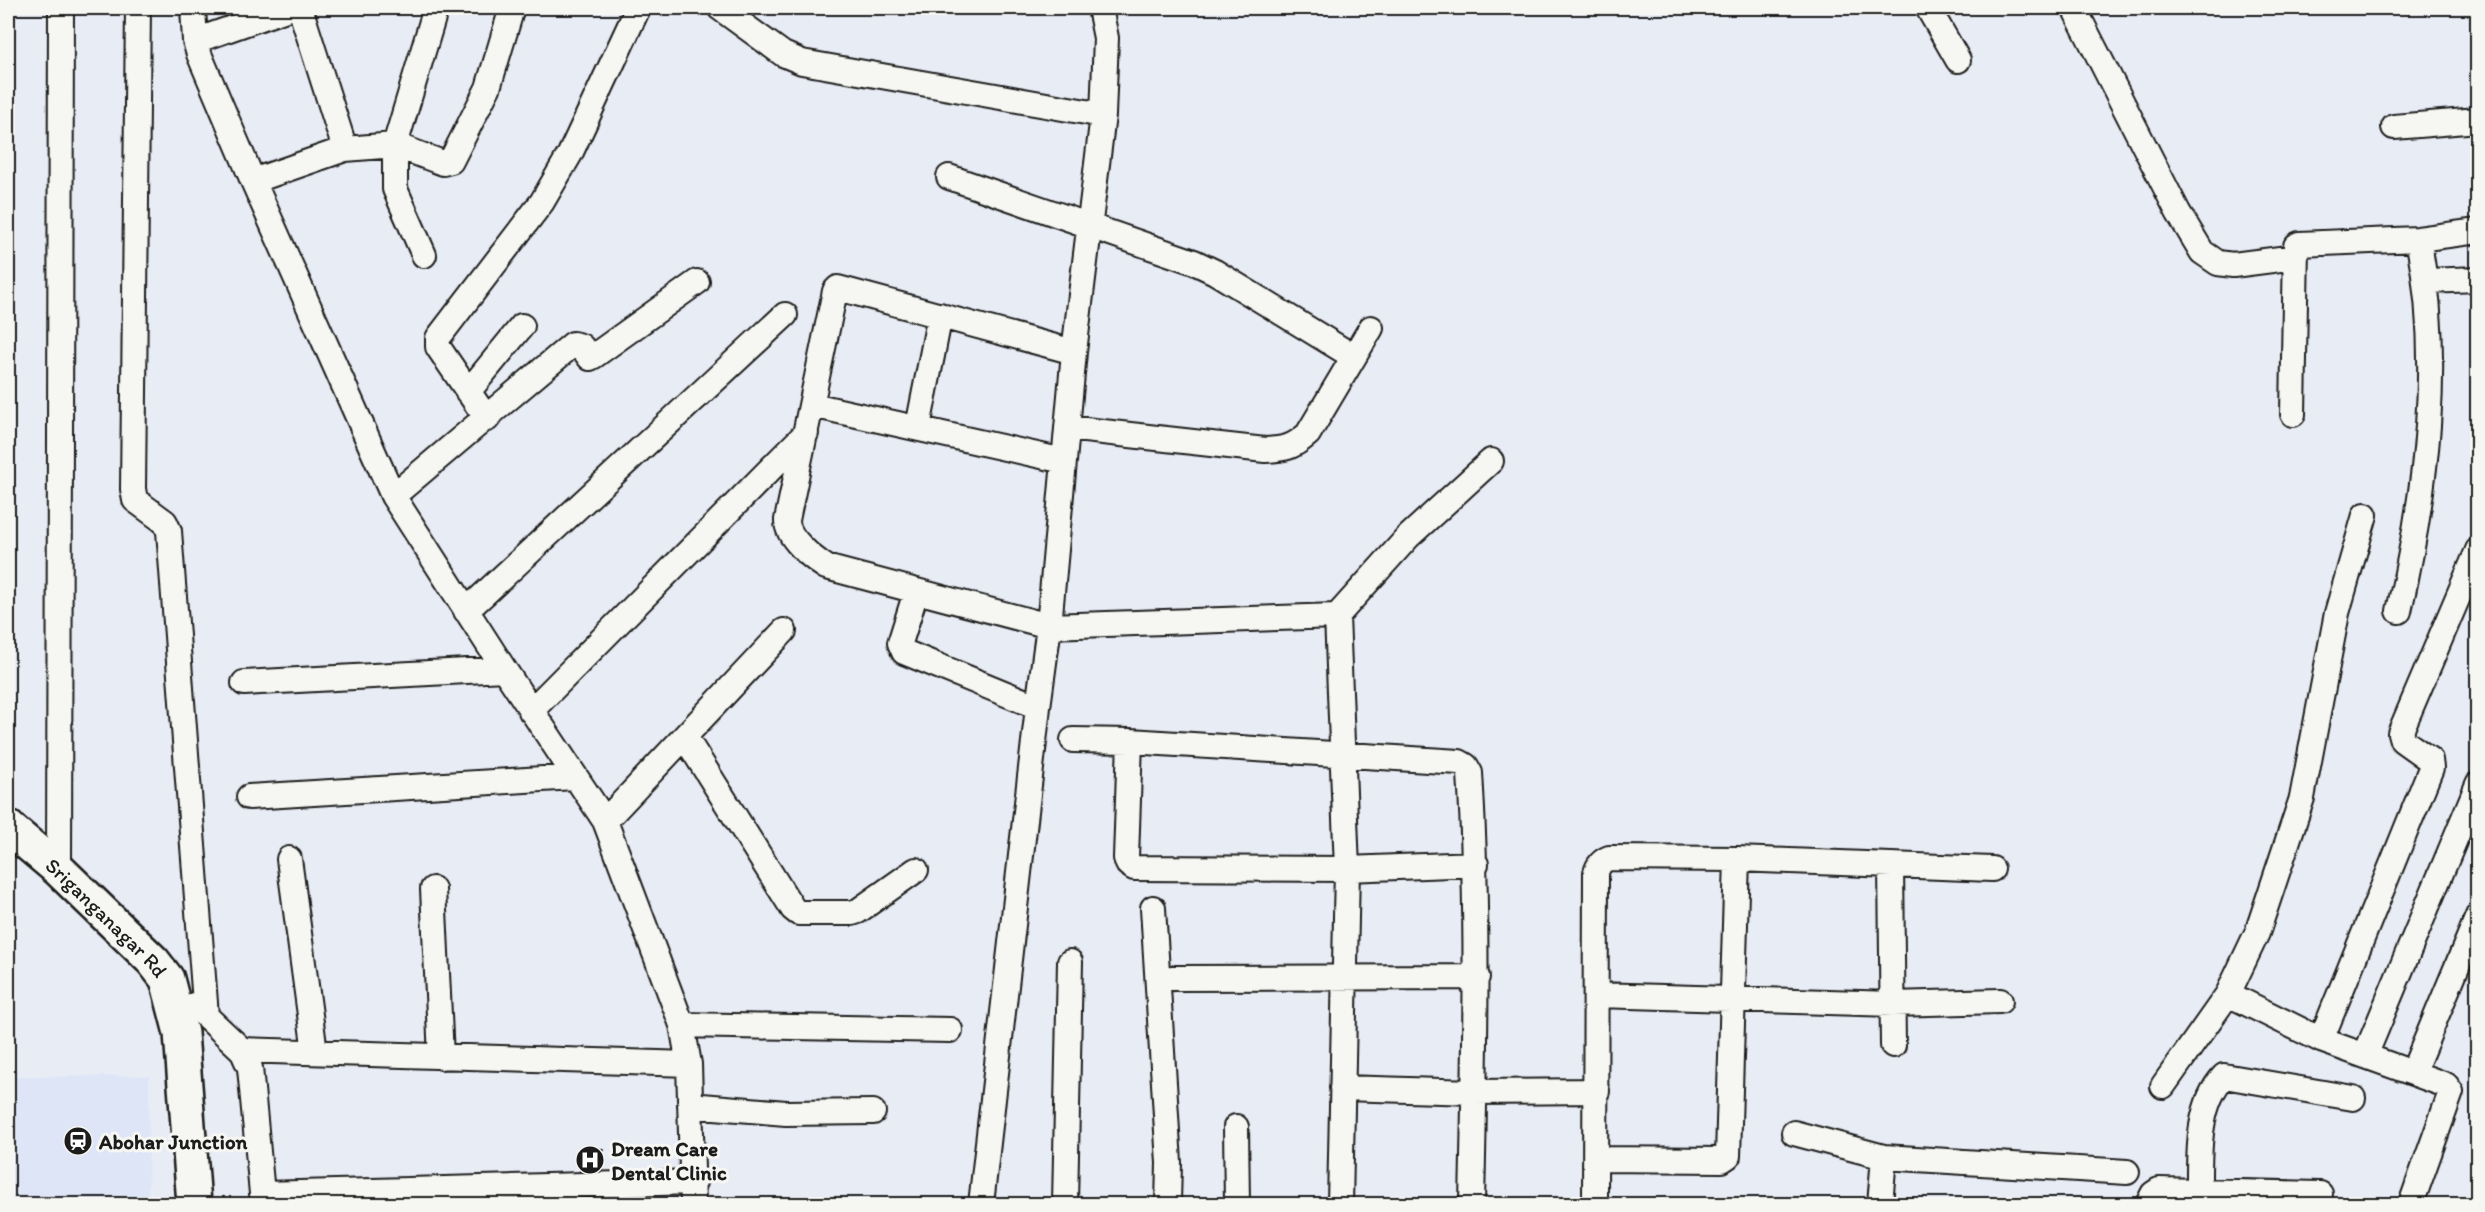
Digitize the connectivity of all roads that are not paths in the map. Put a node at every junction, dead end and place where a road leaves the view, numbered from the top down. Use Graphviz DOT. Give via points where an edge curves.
graph roads {
  1 [pos="62,8"];
  2 [pos="138,8"];
  3 [pos="193,8"];
  4 [pos="289,8"];
  5 [pos="294,8"];
  6 [pos="436,8"];
  7 [pos="512,8"];
  8 [pos="638,8"];
  9 [pos="720,8"];
  10 [pos="1100,8"];
  11 [pos="1928,8"];
  12 [pos="2074,8"];
  13 [pos="195,41"];
  14 [pos="1958,60"];
  15 [pos="1103,114"];
  16 [pos="2478,120"];
  17 [pos="2394,128"];
  18 [pos="395,145"];
  19 [pos="345,149"];
  20 [pos="949,177"];
  21 [pos="253,181"];
  22 [pos="1090,228"];
  23 [pos="2478,231"];
  24 [pos="2418,239"];
  25 [pos="423,255"];
  26 [pos="2296,257"];
  27 [pos="2478,279"];
  28 [pos="2427,281"];
  29 [pos="697,282"];
  30 [pos="784,315"];
  31 [pos="940,315"];
  32 [pos="522,326"];
  33 [pos="1371,328"];
  34 [pos="1074,352"];
  35 [pos="1354,357"];
  36 [pos="468,392"];
  37 [pos="812,405"];
  38 [pos="2293,414"];
  39 [pos="487,419"];
  40 [pos="918,427"];
  41 [pos="1067,428"];
  42 [pos="806,433"];
  43 [pos="1064,461"];
  44 [pos="1491,461"];
  45 [pos="393,496"];
  46 [pos="2365,515"];
  47 [pos="2478,550"];
  48 [pos="916,592"];
  49 [pos="466,610"];
  50 [pos="2399,610"];
  51 [pos="1337,616"];
  52 [pos="1049,626"];
  53 [pos="784,631"];
  54 [pos="504,669"];
  55 [pos="244,683"];
  56 [pos="1038,707"];
  57 [pos="531,711"];
  58 [pos="685,737"];
  59 [pos="1072,740"];
  60 [pos="1130,741"];
  61 [pos="1341,755"];
  62 [pos="575,777"];
  63 [pos="2478,784"];
  64 [pos="249,796"];
  65 [pos="605,822"];
  66 [pos="8,827"];
  67 [pos="289,859"];
  68 [pos="1737,859"];
  69 [pos="1476,864"];
  70 [pos="1891,865"];
  71 [pos="1347,869"];
  72 [pos="1992,869"];
  73 [pos="59,870"];
  74 [pos="916,870"];
  75 [pos="433,889"];
  76 [pos="1153,908"];
  77 [pos="2478,916"];
  78 [pos="1070,962"];
  79 [pos="1345,977"];
  80 [pos="1477,977"];
  81 [pos="1172,978"];
  82 [pos="167,979"];
  83 [pos="2228,994"];
  84 [pos="1597,995"];
  85 [pos="1732,1000"];
  86 [pos="2000,1001"];
  87 [pos="1893,1004"];
  88 [pos="206,1016"];
  89 [pos="682,1025"];
  90 [pos="950,1030"];
  91 [pos="2321,1040"];
  92 [pos="1893,1045"];
  93 [pos="242,1050"];
  94 [pos="315,1052"];
  95 [pos="2366,1056"];
  96 [pos="441,1057"];
  97 [pos="689,1064"];
  98 [pos="2413,1072"];
  99 [pos="2163,1086"];
  100 [pos="1342,1088"];
  101 [pos="1597,1091"];
  102 [pos="1474,1092"];
  103 [pos="2353,1098"];
  104 [pos="690,1105"];
  105 [pos="873,1112"];
  106 [pos="1236,1127"];
  107 [pos="1794,1133"];
  108 [pos="1884,1157"];
  109 [pos="1597,1159"];
  110 [pos="2127,1172"];
  111 [pos="2199,1190"];
  112 [pos="693,1193"];
  113 [pos="2320,1194"];
  114 [pos="263,1199"];
  115 [pos="194,1204"];
  116 [pos="981,1204"];
  117 [pos="1065,1204"];
  118 [pos="1168,1204"];
  119 [pos="1237,1204"];
  120 [pos="1340,1204"];
  121 [pos="1472,1204"];
  122 [pos="1595,1204"];
  123 [pos="1880,1204"];
  124 [pos="2148,1204"];
  125 [pos="2410,1204"];
  1 -- 73 [label="street"];
  2 -- 88 [label="street" via="133,489 135,500 165,522 169,531"];
  3 -- 13 [label="street"];
  4 -- 13 [label="street"];
  5 -- 19 [label="street" via="302,11"];
  6 -- 18 [label="street"];
  7 -- 18 [label="street" via="488,88 451,161 444,163"];
  8 -- 36 [label="street" via="570,154 542,202 438,338 438,347"];
  9 -- 15 [label="street" via="783,54 802,62"];
  10 -- 15 [label="street" via="1106,38"];
  11 -- 14 [label="street"];
  12 -- 26 [label="street" via="2202,252 2218,263 2233,265"];
  13 -- 21 [label="street"];
  15 -- 22 [label="street"];
  16 -- 17 [label="street"];
  18 -- 19 [label="street"];
  18 -- 25 [label="street" via="395,189"];
  19 -- 21 [label="street"];
  20 -- 22 [label="street"];
  21 -- 45 [label="street"];
  22 -- 34 [label="street"];
  22 -- 35 [label="street" via="1215,272"];
  23 -- 24 [label="street"];
  24 -- 26 [label="street" via="2299,244"];
  24 -- 28 [label="street"];
  26 -- 38 [label="street"];
  27 -- 28 [label="street"];
  28 -- 50 [label="street" via="2428,422 2416,538"];
  29 -- 39 [label="street" via="590,358 581,346 573,344"];
  30 -- 49 [label="street"];
  31 -- 34 [label="street"];
  31 -- 37 [label="street" via="838,288"];
  31 -- 40 [label="street"];
  32 -- 36 [label="street"];
  33 -- 35 [label="street"];
  34 -- 41 [label="street"];
  35 -- 41 [label="street" via="1308,434 1295,446 1264,450"];
  36 -- 39 [label="street"];
  37 -- 40 [label="street"];
  37 -- 42 [label="street"];
  39 -- 45 [label="street"];
  40 -- 43 [label="street"];
  41 -- 43 [label="street"];
  42 -- 48 [label="street" via="787,520 789,532 826,567"];
  42 -- 57 [label="street"];
  43 -- 52 [label="street"];
  44 -- 51 [label="street" via="1408,537"];
  45 -- 49 [label="street"];
  46 -- 83 [label="street" via="2337,613 2302,798 2257,933"];
  47 -- 91 [label="street" via="2400,733 2402,740 2430,760 2431,768"];
  48 -- 52 [label="street"];
  48 -- 56 [label="street" via="900,643 904,651"];
  49 -- 54 [label="street"];
  51 -- 52 [label="street"];
  51 -- 61 [label="street"];
  52 -- 56 [label="street"];
  53 -- 58 [label="street"];
  54 -- 55 [label="street"];
  54 -- 57 [label="street"];
  56 -- 116 [label="street"];
  57 -- 62 [label="street"];
  58 -- 65 [label="street"];
  58 -- 74 [label="street" via="798,912 858,912"];
  59 -- 60 [label="street"];
  60 -- 61 [label="street"];
  60 -- 71 [label="street" via="1126,858 1134,868"];
  61 -- 69 [label="street" via="1459,762 1466,766 1470,773"];
  61 -- 71 [label="street"];
  62 -- 64 [label="street"];
  62 -- 65 [label="street"];
  63 -- 95 [label="street"];
  65 -- 89 [label="street"];
  66 -- 73 [label="main road, Sriganganagar Rd"];
  67 -- 94 [label="street"];
  68 -- 70 [label="street"];
  68 -- 84 [label="street" via="1602,861 1596,873"];
  68 -- 85 [label="street"];
  69 -- 71 [label="street"];
  69 -- 80 [label="street"];
  70 -- 72 [label="street"];
  70 -- 87 [label="street"];
  71 -- 79 [label="street"];
  73 -- 82 [label="main road, Sriganganagar Rd"];
  75 -- 96 [label="street"];
  76 -- 118 [label="street" via="1169,1163"];
  77 -- 98 [label="street"];
  78 -- 117 [label="street"];
  79 -- 80 [label="street"];
  79 -- 81 [label="street"];
  79 -- 100 [label="street"];
  80 -- 102 [label="street"];
  82 -- 88 [label="street"];
  82 -- 115 [label="main road, Sriganganagar Rd" via="181,1033"];
  83 -- 91 [label="street"];
  83 -- 99 [label="street"];
  84 -- 85 [label="street"];
  84 -- 101 [label="street"];
  85 -- 87 [label="street"];
  85 -- 109 [label="street" via="1728,1156 1722,1160"];
  86 -- 87 [label="street"];
  87 -- 92 [label="street"];
  88 -- 93 [label="street"];
  89 -- 90 [label="street"];
  89 -- 97 [label="street"];
  91 -- 95 [label="street"];
  93 -- 94 [label="street"];
  93 -- 114 [label="street" via="250,1068"];
  94 -- 96 [label="street"];
  95 -- 98 [label="street"];
  96 -- 97 [label="street"];
  97 -- 104 [label="street"];
  98 -- 125 [label="street" via="2446,1085 2451,1092"];
  100 -- 102 [label="street"];
  100 -- 120 [label="street"];
  101 -- 102 [label="street"];
  101 -- 109 [label="street"];
  102 -- 121 [label="street"];
  103 -- 111 [label="street" via="2224,1077 2210,1100 2205,1118 2199,1152"];
  104 -- 105 [label="street" via="786,1113"];
  104 -- 112 [label="street"];
  106 -- 119 [label="street"];
  107 -- 108 [label="street"];
  108 -- 110 [label="street"];
  108 -- 123 [label="street"];
  109 -- 122 [label="street"];
  111 -- 113 [label="street"];
  111 -- 124 [label="street" via="2159,1190"];
  112 -- 114 [label="street"];
}
